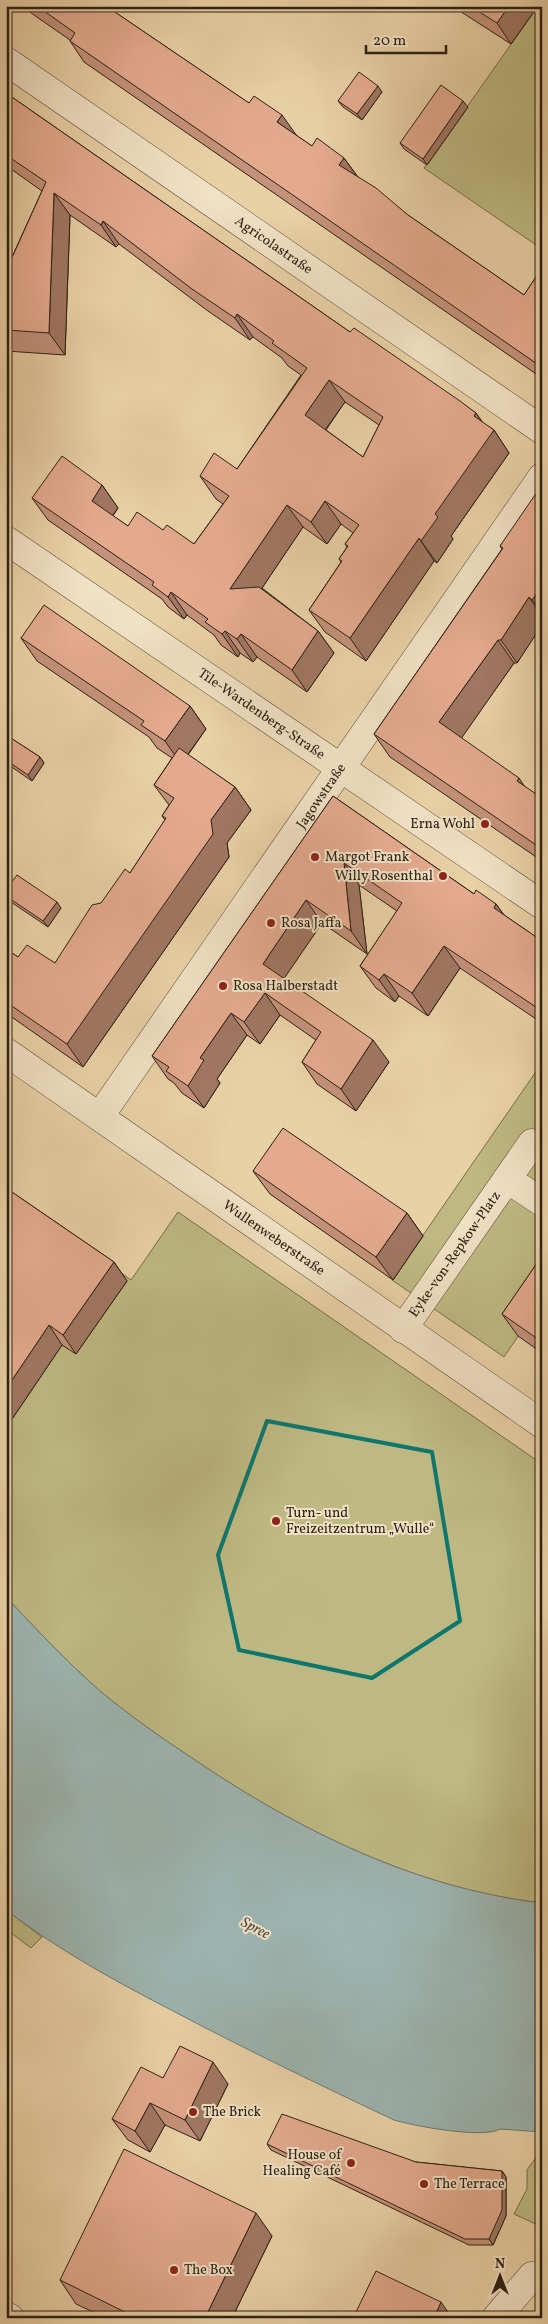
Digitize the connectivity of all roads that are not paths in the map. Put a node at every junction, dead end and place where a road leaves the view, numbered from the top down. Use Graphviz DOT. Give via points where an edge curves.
graph roads {
  1 [pos="6,61"];
  2 [pos="542,430"];
  3 [pos="542,477"];
  4 [pos="6,540"];
  5 [pos="341,767"];
  6 [pos="542,905"];
  7 [pos="6,1052"];
  8 [pos="100,1116"];
  9 [pos="542,1150"];
  10 [pos="507,1179"];
  11 [pos="542,1202"];
  12 [pos="404,1329"];
  13 [pos="542,1424"];
  14 [pos="532,2276"];
  15 [pos="6,2316"];
  16 [pos="10,2318"];
  17 [pos="496,2318"];
  1 -- 2 [label="street, Agricolastraße"];
  3 -- 5 [label="street, Jagowstraße"];
  4 -- 5 [label="street, Tile-Wardenberg-Straße"];
  5 -- 6 [label="street, Tile-Wardenberg-Straße"];
  5 -- 8 [label="street, Jagowstraße"];
  7 -- 8 [label="street, Wullenweberstraße"];
  8 -- 12 [label="street, Wullenweberstraße"];
  9 -- 10 [label="street, Eyke-von-Repkow-Platz" via="532,1143"];
  10 -- 11 [label="street, Eyke-von-Repkow-Platz"];
  10 -- 12 [label="street, Eyke-von-Repkow-Platz"];
  12 -- 13 [label="street, Wullenweberstraße"];
  14 -- 17 [label="street"];
  15 -- 16 [label="street"];
}
